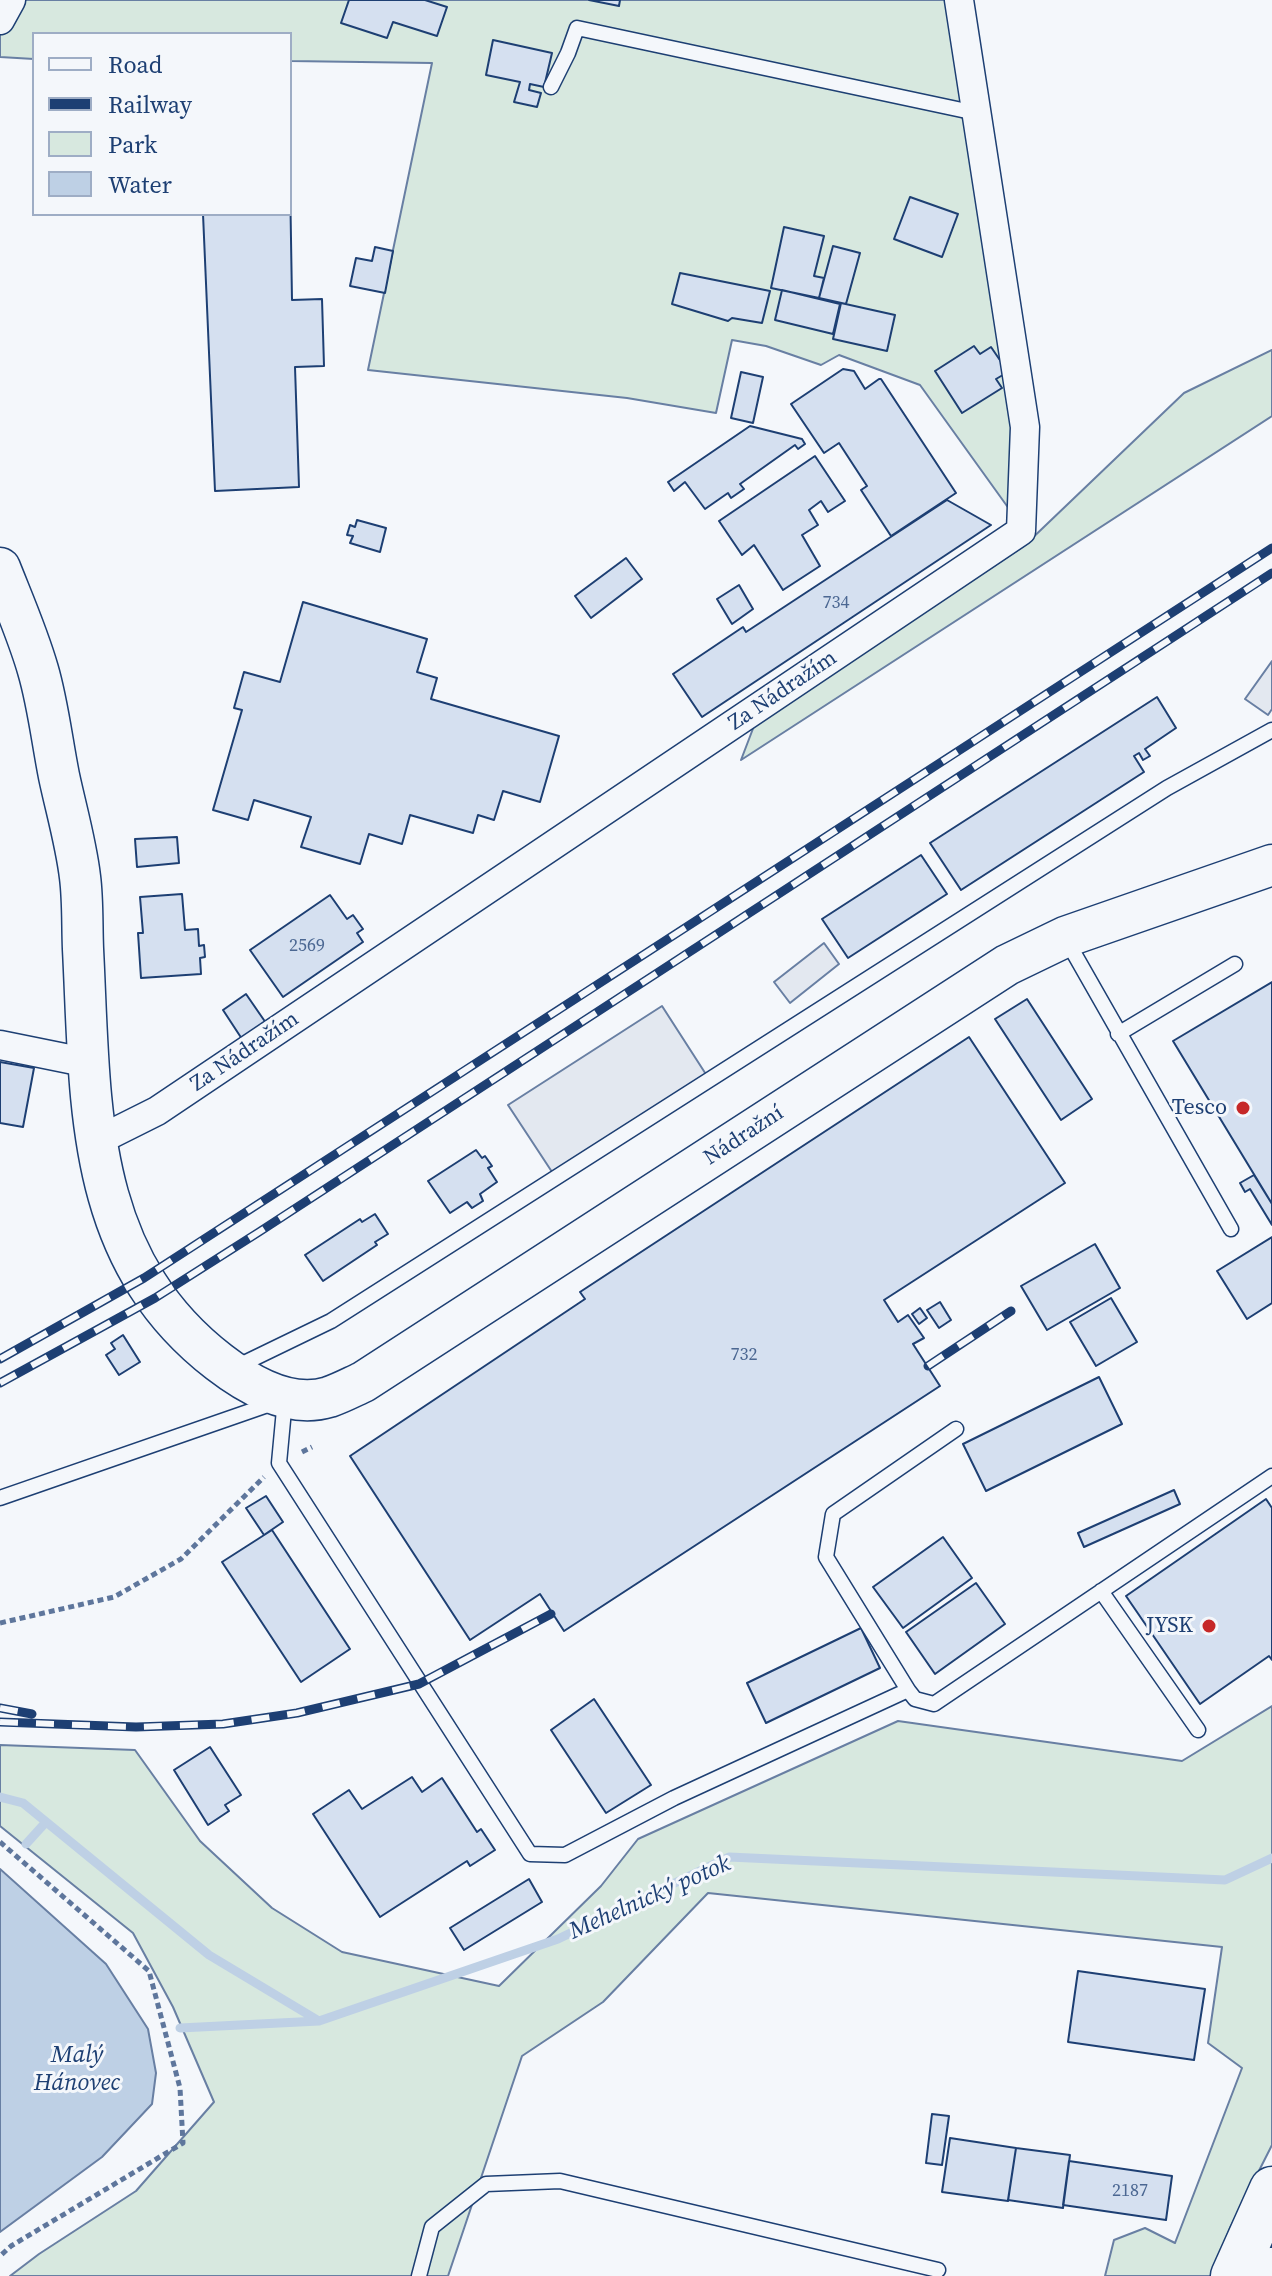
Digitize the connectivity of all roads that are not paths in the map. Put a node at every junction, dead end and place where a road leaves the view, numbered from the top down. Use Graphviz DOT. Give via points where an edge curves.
graph roads {
  1 [pos="11,0"];
  2 [pos="959,0"];
  3 [pos="0,20"];
  4 [pos="551,87"];
  5 [pos="976,113"];
  6 [pos="0,568"];
  7 [pos="1272,730"];
  8 [pos="1272,865"];
  9 [pos="1065,937"];
  10 [pos="1235,964"];
  11 [pos="1118,1034"];
  12 [pos="0,1045"];
  13 [pos="89,1063"];
  14 [pos="95,1142"];
  15 [pos="1231,1229"];
  16 [pos="230,1371"];
  17 [pos="285,1399"];
  18 [pos="956,1429"];
  19 [pos="1272,1476"];
  20 [pos="0,1498"];
  21 [pos="1101,1591"];
  22 [pos="908,1690"];
  23 [pos="1198,1730"];
  24 [pos="1272,2189"];
  25 [pos="938,2270"];
  26 [pos="1272,2270"];
  27 [pos="419,2276"];
  28 [pos="1233,2276"];
  29 [pos="1270,2276"];
  1 -- 3 [label="street"];
  2 -- 5 [label="street, Za Nádražím"];
  4 -- 5 [label="lane" via="577,28"];
  5 -- 14 [label="street, Za Nádražím" via="1025,427 1021,531 157,1111"];
  6 -- 13 [label="main road" via="38,669 80,877"];
  7 -- 16 [label="lane" via="1167,788 331,1321"];
  8 -- 9 [label="main road, Nádražní"];
  9 -- 11 [label="lane"];
  9 -- 17 [label="main road, Nádražní" via="994,974 363,1382 328,1397"];
  10 -- 11 [label="lane"];
  11 -- 15 [label="lane"];
  12 -- 13 [label="street"];
  13 -- 14 [label="main road"];
  14 -- 16 [label="main road" via="115,1218 155,1298 195,1343"];
  16 -- 17 [label="main road, Nádražní"];
  17 -- 20 [label="lane"];
  17 -- 22 [label="lane" via="279,1463 530,1854 565,1855 674,1798"];
  18 -- 22 [label="lane" via="833,1514 826,1557"];
  19 -- 21 [label="lane"];
  21 -- 22 [label="lane" via="934,1704 915,1699"];
  21 -- 23 [label="lane"];
  24 -- 28 [label="highway"];
  25 -- 27 [label="lane" via="560,2181 486,2184 432,2227"];
  26 -- 29 [label="highway"];
}
